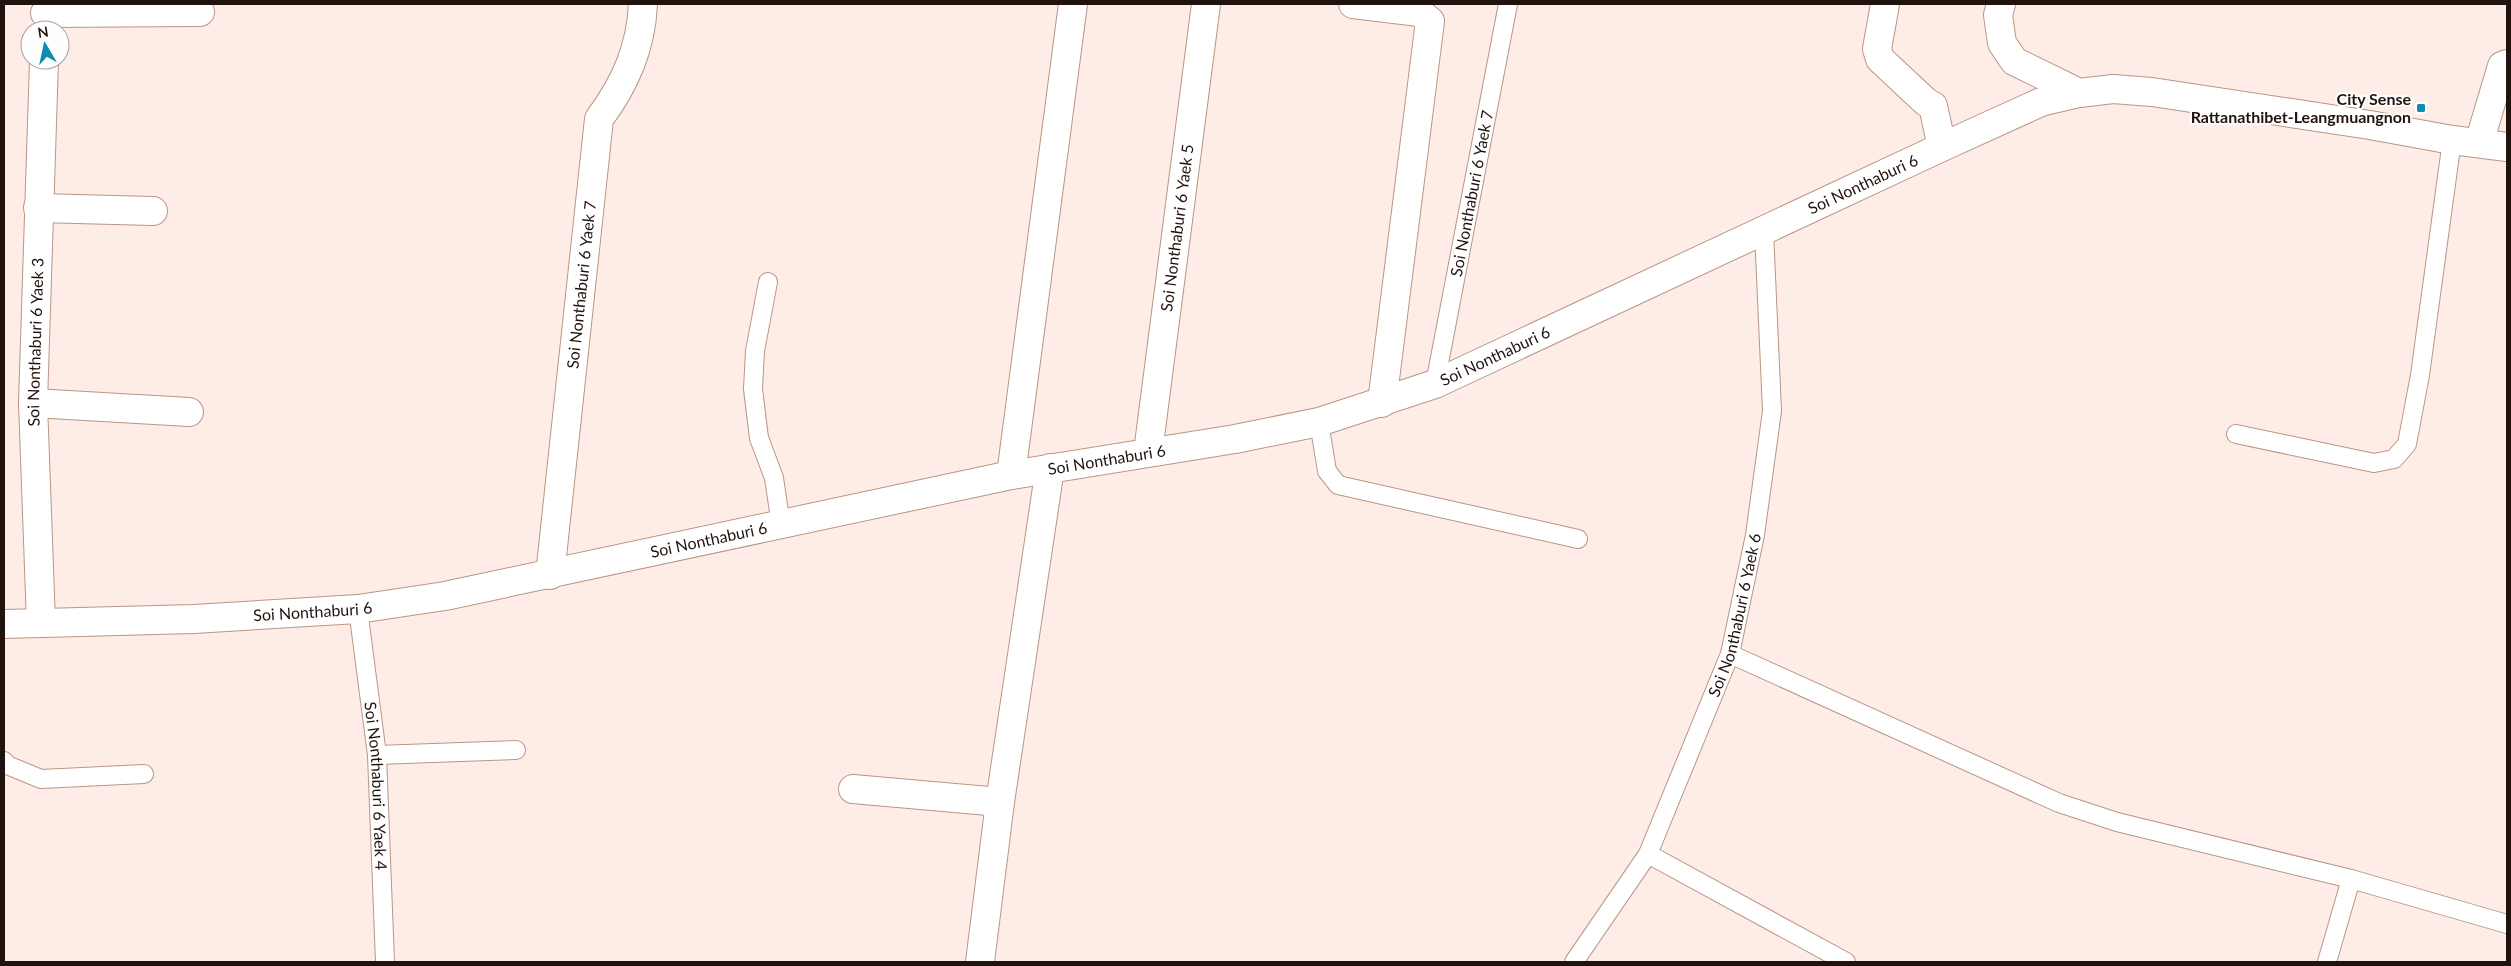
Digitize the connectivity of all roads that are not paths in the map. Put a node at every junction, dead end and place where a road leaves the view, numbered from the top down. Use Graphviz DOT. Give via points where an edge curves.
graph roads {
  1 [pos="643,4"];
  2 [pos="1073,4"];
  3 [pos="1206,4"];
  4 [pos="1353,4"];
  5 [pos="1508,4"];
  6 [pos="1885,4"];
  7 [pos="2001,4"];
  8 [pos="200,12"];
  9 [pos="45,16"];
  10 [pos="2507,64"];
  11 [pos="44,70"];
  12 [pos="2079,93"];
  13 [pos="2452,140"];
  14 [pos="2479,143"];
  15 [pos="1942,147"];
  16 [pos="2507,147"];
  17 [pos="38,208"];
  18 [pos="152,211"];
  19 [pos="1764,231"];
  20 [pos="768,282"];
  21 [pos="1435,384"];
  22 [pos="1382,402"];
  23 [pos="33,403"];
  24 [pos="189,412"];
  25 [pos="1319,422"];
  26 [pos="2236,434"];
  27 [pos="1148,452"];
  28 [pos="1050,468"];
  29 [pos="1011,475"];
  30 [pos="781,525"];
  31 [pos="1578,539"];
  32 [pos="550,575"];
  33 [pos="358,609"];
  34 [pos="41,623"];
  35 [pos="4,624"];
  36 [pos="1730,654"];
  37 [pos="516,750"];
  38 [pos="377,755"];
  39 [pos="4,761"];
  40 [pos="144,774"];
  41 [pos="854,789"];
  42 [pos="1000,802"];
  43 [pos="1648,854"];
  44 [pos="2351,879"];
  45 [pos="2507,924"];
  46 [pos="384,962"];
  47 [pos="980,962"];
  48 [pos="1574,962"];
  49 [pos="1846,962"];
  50 [pos="2327,962"];
  1 -- 32 [label="street, Soi Nonthaburi 6 Yaek 7" via="634,58 618,94 599,119"];
  2 -- 29 [label="street"];
  3 -- 27 [label="street, Soi Nonthaburi 6 Yaek 5"];
  4 -- 22 [label="street" via="1419,12 1430,21"];
  5 -- 21 [label="lane, Soi Nonthaburi 6 Yaek 7"];
  6 -- 15 [label="street" via="1877,49 1880,59 1933,106"];
  7 -- 12 [label="street" via="1998,15 2002,43 2014,61"];
  8 -- 9 [label="street"];
  10 -- 14 [label="street" via="2502,66"];
  11 -- 17 [label="street, Soi Nonthaburi 6 Yaek 3"];
  12 -- 13 [label="street, Soi Nonthaburi 6" via="2113,89 2152,92"];
  12 -- 15 [label="street, Soi Nonthaburi 6" via="2041,102"];
  13 -- 14 [label="street, Soi Nonthaburi 6"];
  13 -- 26 [label="lane" via="2407,444 2394,459 2374,462"];
  14 -- 16 [label="street, Soi Nonthaburi 6"];
  15 -- 19 [label="street, Soi Nonthaburi 6"];
  17 -- 18 [label="street"];
  17 -- 23 [label="street, Soi Nonthaburi 6 Yaek 3"];
  19 -- 21 [label="street, Soi Nonthaburi 6"];
  19 -- 36 [label="lane, Soi Nonthaburi 6 Yaek 6" via="1772,411 1755,535"];
  20 -- 30 [label="lane" via="754,350 753,389 759,438 774,478"];
  21 -- 22 [label="street, Soi Nonthaburi 6"];
  22 -- 25 [label="street, Soi Nonthaburi 6"];
  23 -- 24 [label="street"];
  23 -- 34 [label="street, Soi Nonthaburi 6 Yaek 3"];
  25 -- 27 [label="street, Soi Nonthaburi 6"];
  25 -- 31 [label="lane" via="1327,472 1338,485"];
  27 -- 28 [label="street, Soi Nonthaburi 6"];
  28 -- 29 [label="street, Soi Nonthaburi 6"];
  28 -- 42 [label="street"];
  29 -- 30 [label="street, Soi Nonthaburi 6"];
  30 -- 32 [label="street, Soi Nonthaburi 6"];
  32 -- 33 [label="street, Soi Nonthaburi 6"];
  33 -- 34 [label="street, Soi Nonthaburi 6" via="194,620"];
  33 -- 38 [label="lane, Soi Nonthaburi 6 Yaek 4"];
  34 -- 35 [label="street, Soi Nonthaburi 6"];
  36 -- 43 [label="lane, Soi Nonthaburi 6 Yaek 6"];
  36 -- 44 [label="lane" via="2059,803 2117,822"];
  37 -- 38 [label="lane"];
  38 -- 46 [label="lane, Soi Nonthaburi 6 Yaek 4"];
  39 -- 40 [label="lane" via="40,778"];
  41 -- 42 [label="street"];
  42 -- 47 [label="street"];
  43 -- 48 [label="lane, Soi Nonthaburi 6 Yaek 6"];
  43 -- 49 [label="lane"];
  44 -- 45 [label="lane"];
  44 -- 50 [label="lane"];
}
